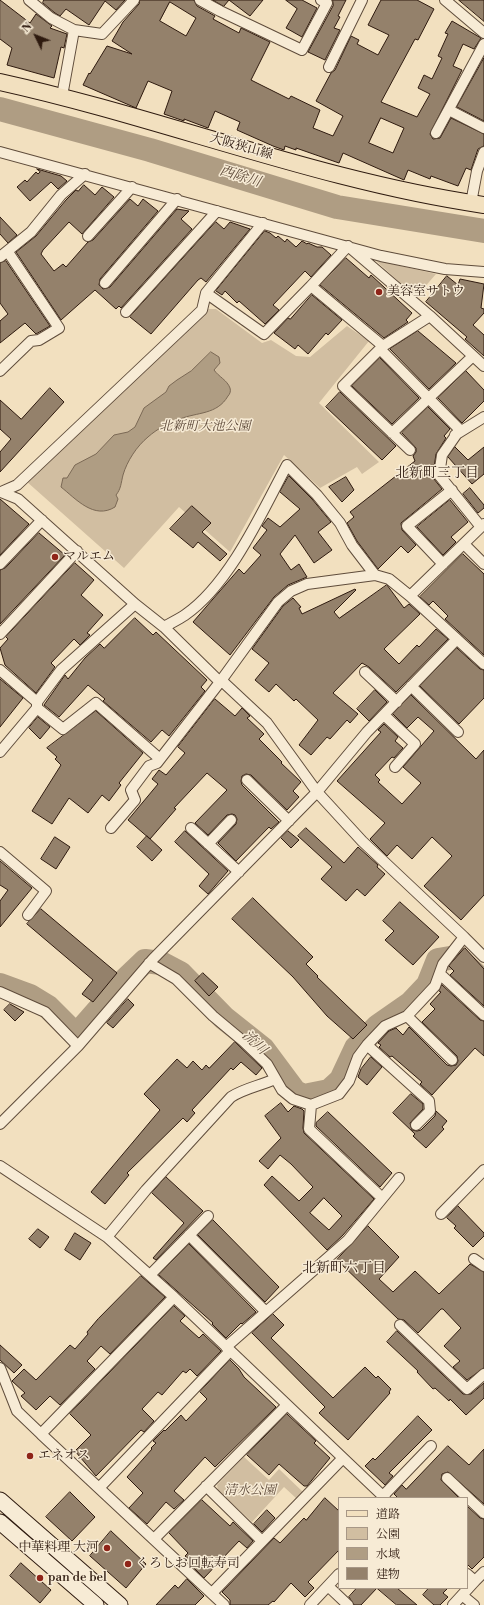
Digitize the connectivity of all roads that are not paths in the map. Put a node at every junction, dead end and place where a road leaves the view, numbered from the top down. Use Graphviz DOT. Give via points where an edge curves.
graph roads {
  1 [pos="29,0"];
  2 [pos="134,0"];
  3 [pos="200,0"];
  4 [pos="321,0"];
  5 [pos="362,0"];
  6 [pos="445,0"];
  7 [pos="456,4"];
  8 [pos="74,30"];
  9 [pos="484,33"];
  10 [pos="484,44"];
  11 [pos="330,67"];
  12 [pos="0,82"];
  13 [pos="62,96"];
  14 [pos="448,110"];
  15 [pos="484,128"];
  16 [pos="436,133"];
  17 [pos="0,152"];
  18 [pos="484,152"];
  19 [pos="85,174"];
  20 [pos="132,187"];
  21 [pos="177,199"];
  22 [pos="477,204"];
  23 [pos="217,210"];
  24 [pos="263,223"];
  25 [pos="88,236"];
  26 [pos="348,246"];
  27 [pos="4,254"];
  28 [pos="484,272"];
  29 [pos="104,283"];
  30 [pos="311,286"];
  31 [pos="206,293"];
  32 [pos="126,312"];
  33 [pos="430,316"];
  34 [pos="381,348"];
  35 [pos="473,356"];
  36 [pos="484,366"];
  37 [pos="0,371"];
  38 [pos="429,399"];
  39 [pos="484,416"];
  40 [pos="392,433"];
  41 [pos="455,435"];
  42 [pos="410,450"];
  43 [pos="452,490"];
  44 [pos="0,492"];
  45 [pos="42,520"];
  46 [pos="482,526"];
  47 [pos="464,544"];
  48 [pos="77,551"];
  49 [pos="0,564"];
  50 [pos="443,564"];
  51 [pos="484,564"];
  52 [pos="375,575"];
  53 [pos="410,596"];
  54 [pos="135,604"];
  55 [pos="164,627"];
  56 [pos="0,634"];
  57 [pos="457,639"];
  58 [pos="484,664"];
  59 [pos="0,670"];
  60 [pos="365,672"];
  61 [pos="221,682"];
  62 [pos="411,686"];
  63 [pos="397,702"];
  64 [pos="37,705"];
  65 [pos="384,715"];
  66 [pos="458,732"];
  67 [pos="0,752"];
  68 [pos="160,759"];
  69 [pos="395,767"];
  70 [pos="247,780"];
  71 [pos="317,792"];
  72 [pos="231,820"];
  73 [pos="289,821"];
  74 [pos="111,828"];
  75 [pos="191,828"];
  76 [pos="208,844"];
  77 [pos="0,852"];
  78 [pos="239,872"];
  79 [pos="28,915"];
  80 [pos="464,937"];
  81 [pos="484,957"];
  82 [pos="151,961"];
  83 [pos="442,969"];
  84 [pos="0,992"];
  85 [pos="484,1015"];
  86 [pos="407,1016"];
  87 [pos="367,1045"];
  88 [pos="78,1046"];
  89 [pos="452,1060"];
  90 [pos="275,1079"];
  91 [pos="311,1105"];
  92 [pos="0,1124"];
  93 [pos="416,1125"];
  94 [pos="0,1166"];
  95 [pos="484,1170"];
  96 [pos="399,1178"];
  97 [pos="378,1194"];
  98 [pos="441,1214"];
  99 [pos="208,1216"];
  100 [pos="189,1235"];
  101 [pos="107,1237"];
  102 [pos="474,1258"];
  103 [pos="484,1266"];
  104 [pos="150,1276"];
  105 [pos="174,1298"];
  106 [pos="266,1312"];
  107 [pos="400,1325"];
  108 [pos="228,1349"];
  109 [pos="0,1368"];
  110 [pos="484,1374"];
  111 [pos="286,1405"];
  112 [pos="41,1434"];
  113 [pos="431,1446"];
  114 [pos="343,1458"];
  115 [pos="447,1478"];
  116 [pos="206,1486"];
  117 [pos="99,1488"];
  118 [pos="384,1497"];
  119 [pos="467,1497"];
  120 [pos="468,1498"];
  121 [pos="0,1500"];
  122 [pos="484,1513"];
  123 [pos="0,1522"];
  124 [pos="154,1539"];
  125 [pos="262,1541"];
  126 [pos="484,1572"];
  127 [pos="338,1575"];
  128 [pos="468,1575"];
  129 [pos="475,1581"];
  130 [pos="328,1586"];
  131 [pos="468,1589"];
  132 [pos="468,1589"];
  133 [pos="212,1593"];
  134 [pos="462,1595"];
  135 [pos="96,1605"];
  136 [pos="120,1605"];
  137 [pos="224,1605"];
  138 [pos="310,1605"];
  139 [pos="348,1605"];
  140 [pos="453,1605"];
  141 [pos="474,1605"];
  1 -- 8 [label="street" via="51,18"];
  2 -- 8 [label="street" via="102,34"];
  3 -- 4 [label="street" via="302,50 327,3"];
  5 -- 11 [label="street"];
  6 -- 7 [label="street"];
  7 -- 9 [label="street"];
  8 -- 13 [label="street"];
  10 -- 14 [label="street"];
  12 -- 13 [label="main road, 大阪狭山線"];
  13 -- 22 [label="main road, 大阪狭山線" via="374,185"];
  14 -- 15 [label="street"];
  14 -- 16 [label="street"];
  17 -- 19 [label="street"];
  18 -- 22 [label="street" via="477,171"];
  19 -- 20 [label="street"];
  19 -- 27 [label="street" via="61,195 31,232"];
  20 -- 21 [label="street"];
  20 -- 25 [label="street"];
  21 -- 23 [label="street"];
  21 -- 29 [label="street"];
  23 -- 24 [label="street"];
  23 -- 32 [label="street"];
  24 -- 26 [label="street"];
  24 -- 31 [label="street"];
  26 -- 28 [label="street" via="445,269"];
  26 -- 30 [label="street"];
  26 -- 33 [label="street"];
  27 -- 37 [label="street" via="59,328 39,340 31,341"];
  30 -- 31 [label="street" via="264,334"];
  30 -- 34 [label="street"];
  31 -- 44 [label="street" via="202,310 17,485"];
  33 -- 34 [label="street"];
  33 -- 35 [label="street"];
  34 -- 38 [label="street"];
  34 -- 40 [label="street" via="343,386"];
  35 -- 36 [label="street"];
  35 -- 38 [label="street"];
  38 -- 40 [label="street"];
  38 -- 41 [label="street"];
  39 -- 41 [label="street"];
  40 -- 42 [label="street"];
  41 -- 43 [label="street" via="442,455 439,474"];
  43 -- 46 [label="street"];
  43 -- 50 [label="street" via="407,526"];
  44 -- 45 [label="street" via="18,499"];
  45 -- 48 [label="street"];
  45 -- 49 [label="street"];
  46 -- 47 [label="street"];
  47 -- 50 [label="street"];
  47 -- 51 [label="street"];
  48 -- 54 [label="street"];
  48 -- 56 [label="street"];
  50 -- 53 [label="street"];
  52 -- 53 [label="street" via="389,579"];
  52 -- 55 [label="street" via="335,517 287,465 243,548 208,594 186,614"];
  52 -- 61 [label="street" via="307,584 291,591 278,602"];
  53 -- 57 [label="street"];
  54 -- 55 [label="street"];
  54 -- 64 [label="street" via="61,670"];
  55 -- 61 [label="street"];
  57 -- 58 [label="street"];
  57 -- 62 [label="street"];
  59 -- 64 [label="street"];
  60 -- 63 [label="street"];
  61 -- 68 [label="street"];
  61 -- 71 [label="street" via="267,723"];
  62 -- 63 [label="street"];
  62 -- 66 [label="street"];
  63 -- 65 [label="street"];
  64 -- 67 [label="street"];
  64 -- 68 [label="street" via="63,729 96,703"];
  65 -- 69 [label="street" via="415,744"];
  65 -- 71 [label="street"];
  68 -- 74 [label="street" via="149,766 131,790 135,800"];
  70 -- 73 [label="street"];
  71 -- 73 [label="street"];
  71 -- 80 [label="street" via="362,841"];
  72 -- 76 [label="street"];
  73 -- 78 [label="street"];
  75 -- 76 [label="street"];
  76 -- 78 [label="street"];
  77 -- 79 [label="street" via="46,891"];
  78 -- 82 [label="street"];
  80 -- 81 [label="street"];
  80 -- 83 [label="street"];
  82 -- 88 [label="street"];
  82 -- 90 [label="street" via="176,979 267,1064"];
  83 -- 85 [label="street"];
  83 -- 86 [label="street" via="436,986"];
  84 -- 88 [label="street" via="45,1012"];
  86 -- 87 [label="street" via="386,1026"];
  86 -- 89 [label="street"];
  87 -- 91 [label="street" via="358,1057 349,1081 339,1094"];
  87 -- 93 [label="street" via="429,1101 430,1111"];
  88 -- 92 [label="street"];
  90 -- 91 [label="street" via="282,1090 293,1099"];
  90 -- 101 [label="street" via="264,1085 242,1090 231,1097"];
  91 -- 97 [label="street" via="309,1129"];
  94 -- 101 [label="street"];
  95 -- 98 [label="street"];
  96 -- 106 [label="street" via="348,1240"];
  99 -- 100 [label="street"];
  100 -- 104 [label="street"];
  100 -- 106 [label="street"];
  101 -- 104 [label="street"];
  102 -- 103 [label="street"];
  104 -- 105 [label="street"];
  105 -- 108 [label="street"];
  105 -- 112 [label="street"];
  106 -- 108 [label="street"];
  107 -- 110 [label="street" via="467,1388"];
  108 -- 111 [label="street"];
  108 -- 117 [label="street"];
  109 -- 112 [label="street" via="17,1411"];
  111 -- 114 [label="street"];
  111 -- 116 [label="street"];
  112 -- 117 [label="street"];
  113 -- 118 [label="street"];
  114 -- 118 [label="street"];
  114 -- 125 [label="street"];
  115 -- 119 [label="street"];
  116 -- 124 [label="street"];
  116 -- 125 [label="street"];
  117 -- 124 [label="street"];
  120 -- 122 [label="street"];
  121 -- 136 [label="main road"];
  123 -- 135 [label="main road"];
  124 -- 133 [label="street"];
  125 -- 133 [label="street"];
  126 -- 129 [label="street"];
  127 -- 130 [label="street"];
  128 -- 129 [label="street"];
  129 -- 131 [label="street"];
  130 -- 138 [label="street"];
  130 -- 139 [label="street"];
  132 -- 134 [label="street"];
  133 -- 137 [label="street"];
  134 -- 140 [label="street"];
  134 -- 141 [label="street"];
}
